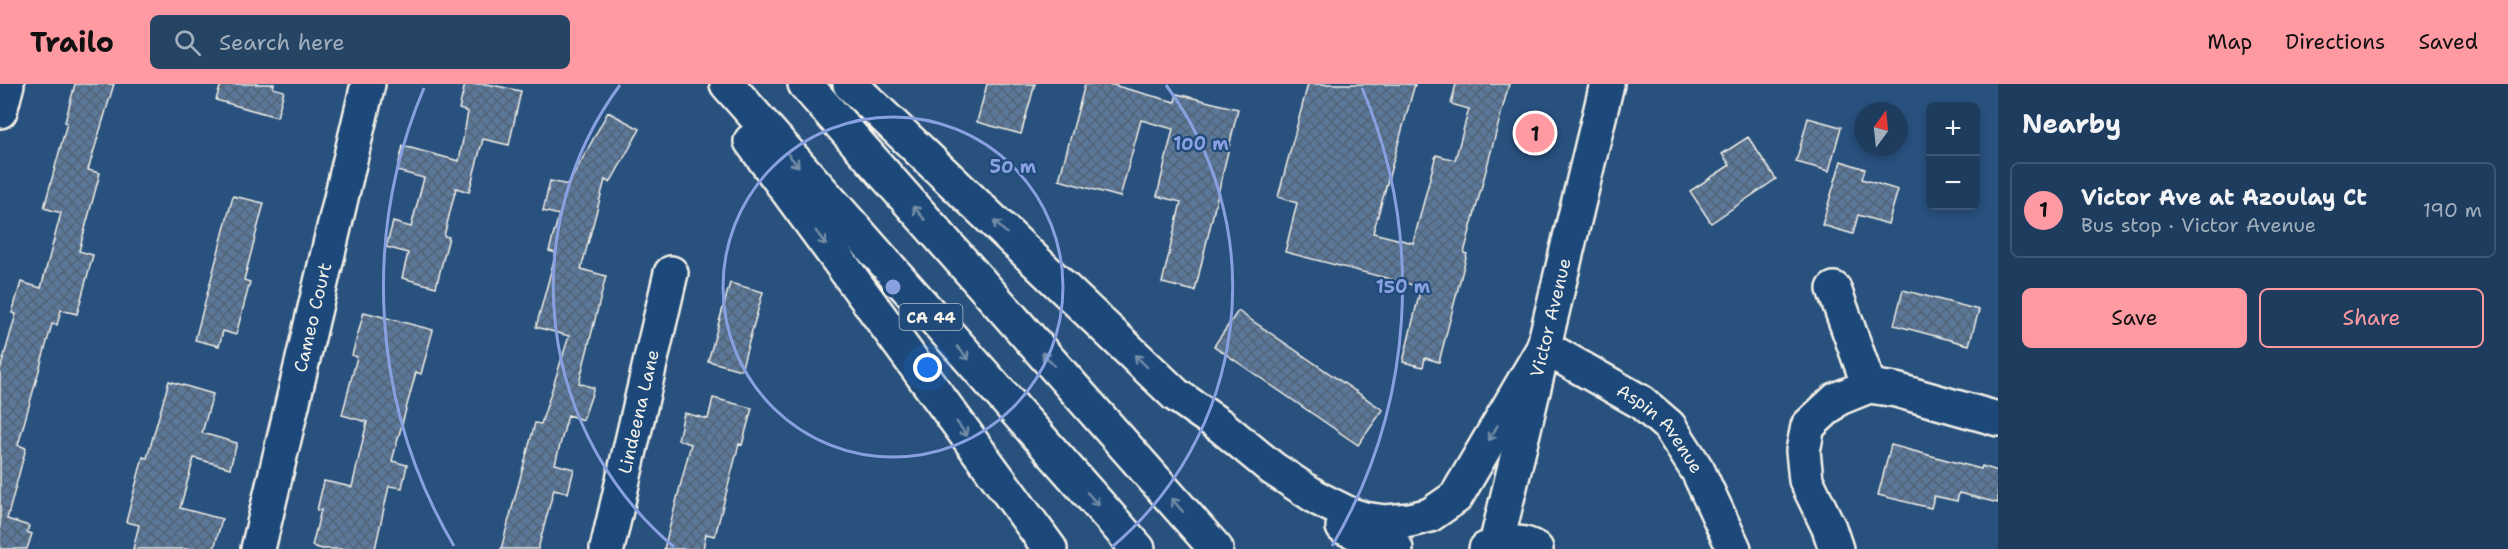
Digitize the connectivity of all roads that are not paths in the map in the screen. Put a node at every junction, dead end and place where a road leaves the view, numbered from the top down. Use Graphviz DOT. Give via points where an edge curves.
graph roads {
  1 [pos="7,84"];
  2 [pos="368,84"];
  3 [pos="720,84"];
  4 [pos="727,84"];
  5 [pos="805,84"];
  6 [pos="850,84"];
  7 [pos="1607,84"];
  8 [pos="0,111"];
  9 [pos="671,273"];
  10 [pos="1834,289"];
  11 [pos="1545,347"];
  12 [pos="1869,386"];
  13 [pos="1176,395"];
  14 [pos="1998,419"];
  15 [pos="1493,548"];
  16 [pos="258,549"];
  17 [pos="607,549"];
  18 [pos="1050,549"];
  19 [pos="1138,549"];
  20 [pos="1215,549"];
  21 [pos="1396,549"];
  22 [pos="1536,549"];
  23 [pos="1734,549"];
  24 [pos="1836,549"];
  1 -- 8 [label="main road"];
  2 -- 16 [label="main road, Cameo Court"];
  3 -- 18 [label="main road, one-way" via="752,142"];
  4 -- 19 [label="main road, CA 44, one-way"];
  20 -- 5 [label="main road, one-way"];
  13 -- 6 [label="main road, one-way"];
  7 -- 11 [label="main road, Victor Avenue"];
  9 -- 17 [label="main road, Lindeena Lane"];
  10 -- 12 [label="main road"];
  11 -- 13 [label="main road, one-way" via="1456,498 1430,515 1410,520 1364,519 1319,499"];
  11 -- 15 [label="main road, Victor Avenue"];
  11 -- 23 [label="main road, Aspin Avenue" via="1641,402 1669,426 1698,471"];
  12 -- 14 [label="main road"];
  12 -- 24 [label="main road" via="1837,399 1808,426 1804,440 1806,480"];
  13 -- 21 [label="main road" via="1214,437 1268,482 1328,519"];
  15 -- 22 [label="main road" via="1515,542"];
}
